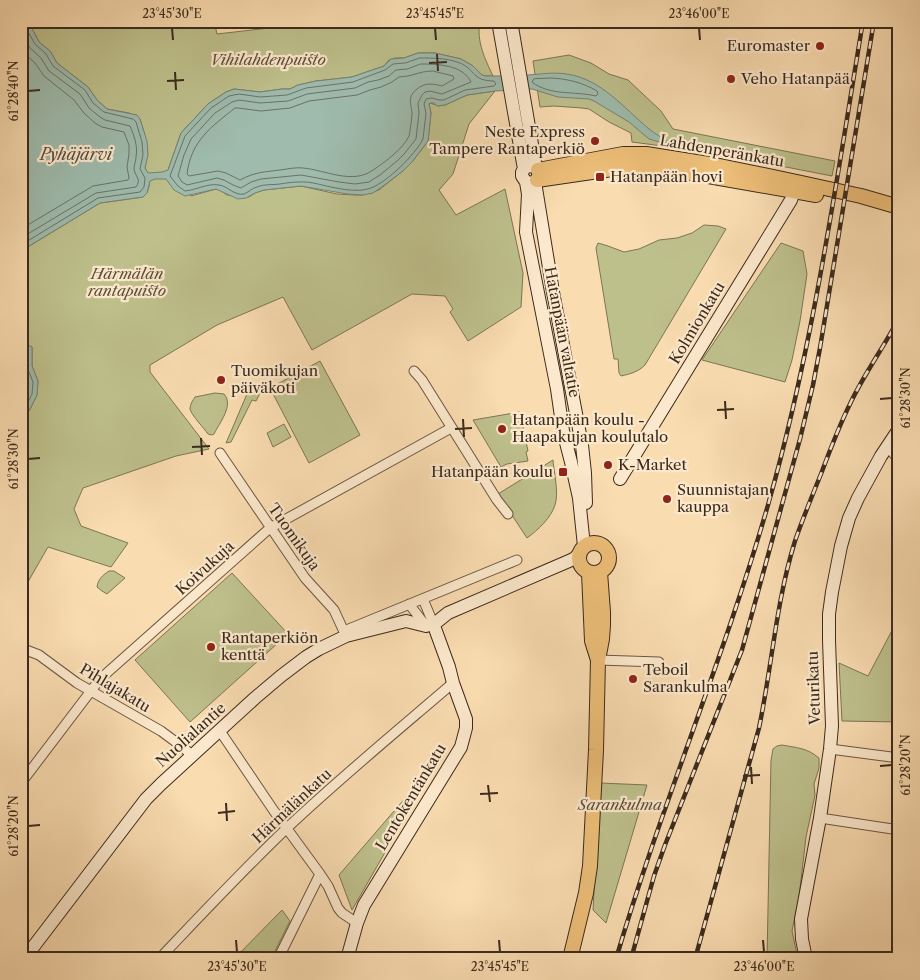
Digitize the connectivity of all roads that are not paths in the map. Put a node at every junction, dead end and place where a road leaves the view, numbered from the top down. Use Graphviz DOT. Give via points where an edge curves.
graph roads {
  1 [pos="498,21"];
  2 [pos="511,21"];
  3 [pos="513,72"];
  4 [pos="535,177"];
  5 [pos="796,186"];
  6 [pos="899,207"];
  7 [pos="899,216"];
  8 [pos="414,371"];
  9 [pos="451,428"];
  10 [pos="899,429"];
  11 [pos="887,446"];
  12 [pos="220,453"];
  13 [pos="899,460"];
  14 [pos="620,479"];
  15 [pos="508,514"];
  16 [pos="270,528"];
  17 [pos="587,558"];
  18 [pos="517,560"];
  19 [pos="423,598"];
  20 [pos="409,604"];
  21 [pos="432,623"];
  22 [pos="345,633"];
  23 [pos="21,648"];
  24 [pos="598,660"];
  25 [pos="659,662"];
  26 [pos="453,683"];
  27 [pos="91,692"];
  28 [pos="220,731"];
  29 [pos="830,749"];
  30 [pos="192,756"];
  31 [pos="899,758"];
  32 [pos="21,783"];
  33 [pos="820,818"];
  34 [pos="287,828"];
  35 [pos="899,830"];
  36 [pos="320,874"];
  37 [pos="357,923"];
  38 [pos="24,959"];
  39 [pos="160,959"];
  40 [pos="278,959"];
  41 [pos="347,959"];
  42 [pos="570,959"];
  43 [pos="806,959"];
  1 -- 3 [label="street, Hatanpään valtatie"];
  2 -- 3 [label="street, Hatanpään valtatie"];
  3 -- 4 [label="street, Hatanpään valtatie"];
  4 -- 5 [label="main road, Lahdenperänkatu" via="623,154 646,154 715,165"];
  4 -- 17 [label="street, Hatanpään valtatie" via="583,456"];
  4 -- 17 [label="street, Hatanpään valtatie" via="528,194 526,232 557,388 562,431 579,498"];
  5 -- 6 [label="main road, Lahdenperänkatu" via="861,196"];
  5 -- 7 [label="main road, Lahdenperänkatu"];
  5 -- 14 [label="street, Kolmionkatu" via="791,200"];
  8 -- 9 [label="street"];
  9 -- 15 [label="street"];
  9 -- 16 [label="street, Koivukuja"];
  10 -- 11 [label="street, Veturikatu"];
  11 -- 13 [label="street"];
  11 -- 29 [label="street, Veturikatu" via="849,518 832,592 829,614"];
  12 -- 16 [label="street, Tuomikuja"];
  16 -- 22 [label="street, Tuomikuja" via="305,578 334,610"];
  16 -- 27 [label="street, Koivukuja" via="100,679"];
  17 -- 21 [label="street" via="574,558"];
  17 -- 24 [label="main road" via="603,612"];
  18 -- 19 [label="street"];
  19 -- 20 [label="street"];
  19 -- 21 [label="street"];
  20 -- 21 [label="street"];
  20 -- 22 [label="street"];
  21 -- 22 [label="street, Nuolialantie" via="406,621"];
  21 -- 26 [label="street, Lentokentänkatu" via="450,666"];
  22 -- 28 [label="street, Nuolialantie" via="293,667"];
  23 -- 27 [label="street, Pihlajakatu" via="38,655"];
  24 -- 25 [label="street"];
  24 -- 42 [label="main road" via="590,866"];
  26 -- 34 [label="street, Härmälänkatu"];
  26 -- 37 [label="street, Lentokentänkatu" via="467,724 461,747 364,905"];
  27 -- 30 [label="street, Pihlajakatu" via="161,731"];
  27 -- 32 [label="street, Koivukuja"];
  28 -- 30 [label="street, Nuolialantie"];
  28 -- 34 [label="street"];
  29 -- 31 [label="street"];
  29 -- 33 [label="street, Veturikatu"];
  30 -- 38 [label="street, Nuolialantie" via="146,800"];
  33 -- 35 [label="street"];
  33 -- 43 [label="street, Veturikatu" via="802,919"];
  34 -- 36 [label="street"];
  34 -- 39 [label="street, Härmälänkatu"];
  36 -- 37 [label="street" via="338,908"];
  36 -- 40 [label="street"];
  37 -- 41 [label="street, Lentokentänkatu"];
}
